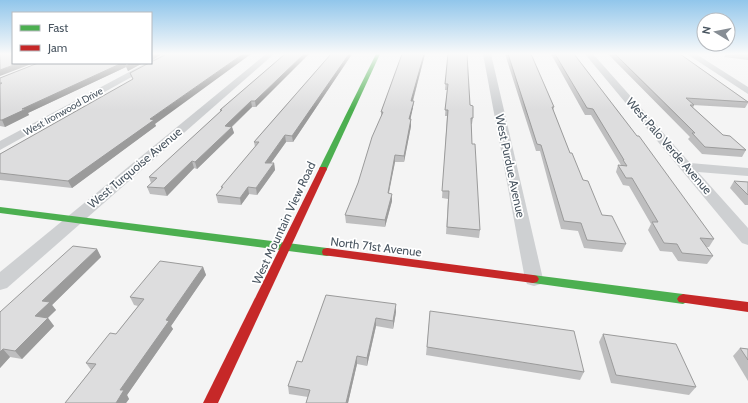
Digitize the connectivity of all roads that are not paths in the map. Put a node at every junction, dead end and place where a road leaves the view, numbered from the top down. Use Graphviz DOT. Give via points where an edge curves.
graph roads {
  1 [pos="134,73"];
  2 [pos="248,73"];
  3 [pos="369,73"];
  4 [pos="491,73"];
  5 [pos="605,73"];
  6 [pos="720,73"];
  7 [pos="748,91"];
  8 [pos="0,146"];
  9 [pos="686,167"];
  10 [pos="748,172"];
  11 [pos="0,210"];
  12 [pos="74,220"];
  13 [pos="748,239"];
  14 [pos="286,248"];
  15 [pos="534,279"];
  16 [pos="0,283"];
  17 [pos="748,307"];
  18 [pos="210,403"];
  1 -- 8 [label="street, West Ironwood Drive"];
  2 -- 12 [label="street, West Turquoise Avenue"];
  3 -- 14 [label="street, West Mountain View Road"];
  4 -- 15 [label="street, West Purdue Avenue"];
  5 -- 9 [label="street, West Palo Verde Avenue"];
  6 -- 7 [label="street"];
  9 -- 10 [label="street"];
  9 -- 13 [label="street, West Palo Verde Avenue"];
  11 -- 12 [label="street, North 71st Avenue"];
  12 -- 14 [label="street, North 71st Avenue"];
  12 -- 16 [label="street, West Turquoise Avenue"];
  14 -- 15 [label="street, North 71st Avenue"];
  14 -- 18 [label="street, West Mountain View Road"];
  15 -- 17 [label="street, North 71st Avenue"];
}
